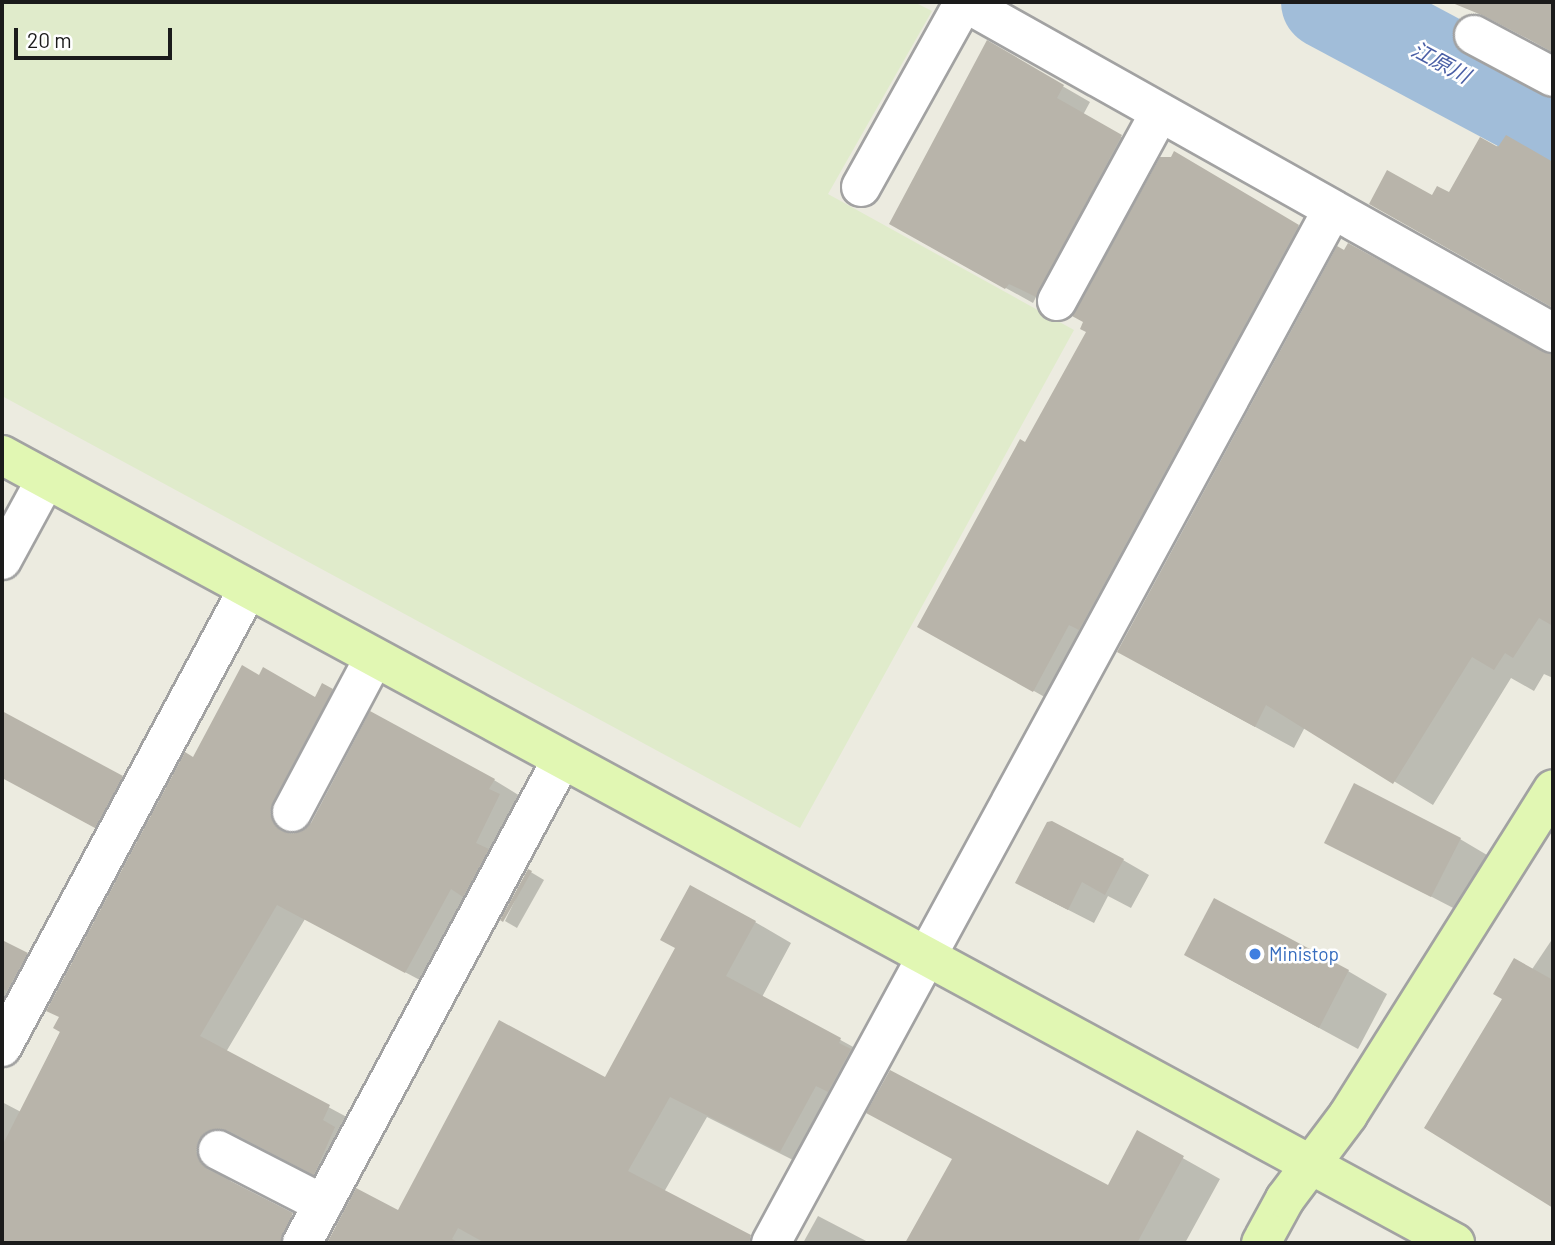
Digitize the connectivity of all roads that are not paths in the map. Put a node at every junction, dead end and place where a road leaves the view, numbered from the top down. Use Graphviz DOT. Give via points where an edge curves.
graph roads {
  1 [pos="1474,35"];
  2 [pos="1553,77"];
  3 [pos="1159,114"];
  4 [pos="861,187"];
  5 [pos="1331,212"];
  6 [pos="1057,301"];
  7 [pos="1553,332"];
  8 [pos="2,455"];
  9 [pos="46,479"];
  10 [pos="2,560"];
  11 [pos="248,589"];
  12 [pos="374,658"];
  13 [pos="562,759"];
  14 [pos="1553,789"];
  15 [pos="292,812"];
  16 [pos="926,957"];
  17 [pos="2,1047"];
  18 [pos="218,1150"];
  19 [pos="1310,1164"];
  20 [pos="323,1204"];
  21 [pos="302,1243"];
  22 [pos="771,1243"];
  23 [pos="1261,1243"];
  24 [pos="1455,1243"];
  1 -- 2 [label="street"];
  3 -- 4 [label="street" via="964,2"];
  3 -- 5 [label="street"];
  3 -- 6 [label="street"];
  5 -- 7 [label="street"];
  5 -- 16 [label="street"];
  8 -- 9 [label="street"];
  9 -- 10 [label="street"];
  9 -- 11 [label="street"];
  11 -- 12 [label="street"];
  11 -- 17 [label="street"];
  12 -- 13 [label="street"];
  12 -- 15 [label="street"];
  13 -- 16 [label="street"];
  13 -- 20 [label="street"];
  14 -- 19 [label="street" via="1348,1115"];
  16 -- 19 [label="street"];
  16 -- 22 [label="street"];
  18 -- 20 [label="street"];
  19 -- 23 [label="street"];
  19 -- 24 [label="street"];
  20 -- 21 [label="street"];
}
